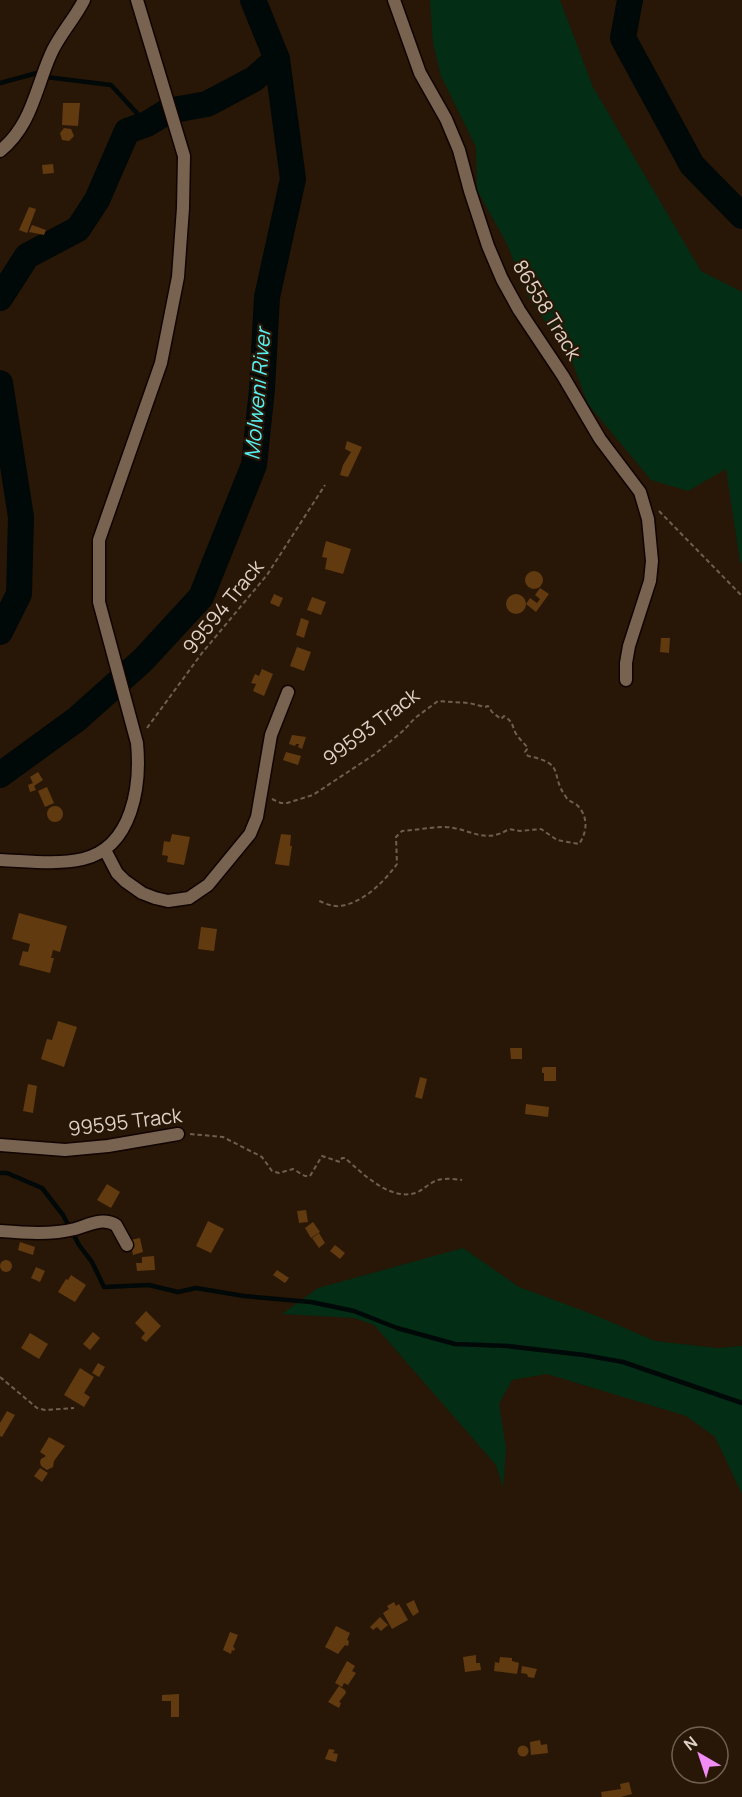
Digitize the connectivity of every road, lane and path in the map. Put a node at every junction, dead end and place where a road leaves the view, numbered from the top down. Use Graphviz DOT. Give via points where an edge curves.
graph roads {
  1 [pos="84,0"];
  2 [pos="137,0"];
  3 [pos="394,0"];
  4 [pos="0,151"];
  5 [pos="325,484"];
  6 [pos="657,509"];
  7 [pos="742,596"];
  8 [pos="626,680"];
  9 [pos="288,692"];
  10 [pos="136,743"];
  11 [pos="262,794"];
  12 [pos="105,850"];
  13 [pos="0,860"];
  14 [pos="317,900"];
  15 [pos="178,1134"];
  16 [pos="0,1145"];
  17 [pos="462,1180"];
  18 [pos="0,1231"];
  19 [pos="127,1245"];
  20 [pos="0,1377"];
  21 [pos="74,1408"];
  1 -- 4 [label="street" via="50,56 26,120"];
  2 -- 10 [label="street" via="184,156 178,277 161,363 99,540 99,602"];
  3 -- 8 [label="street, 86558 Track" via="420,73 459,150 502,279 600,439 640,492 648,519 652,561 650,581 629,646"];
  5 -- 10 [label="path, 99594 Track" via="267,575 202,653"];
  6 -- 7 [label="path"];
  9 -- 11 [label="street" via="271,735"];
  10 -- 12 [label="street" via="136,797 119,834"];
  11 -- 12 [label="street" via="250,834 208,885 189,898 168,901 142,893 117,873"];
  11 -- 14 [label="path, 99593 Track" via="281,803 313,795 375,754 438,701 469,703 488,706 501,719 504,716 511,720 528,748 525,752 553,767 566,798 576,804 586,823 586,834 579,843 557,840 541,829 509,829 498,836 477,836 444,827 402,831 396,837 397,864 371,892 337,906"];
  12 -- 13 [label="street" via="66,862"];
  15 -- 16 [label="street, 99595 Track" via="65,1150"];
  15 -- 17 [label="path, 99595 Track" via="223,1137 262,1157 272,1171 279,1173 293,1169 310,1176 322,1156 336,1162 345,1158 373,1182 406,1194 439,1179"];
  18 -- 19 [label="street" via="44,1233 101,1221 116,1225"];
  20 -- 21 [label="path" via="37,1408"];
}
